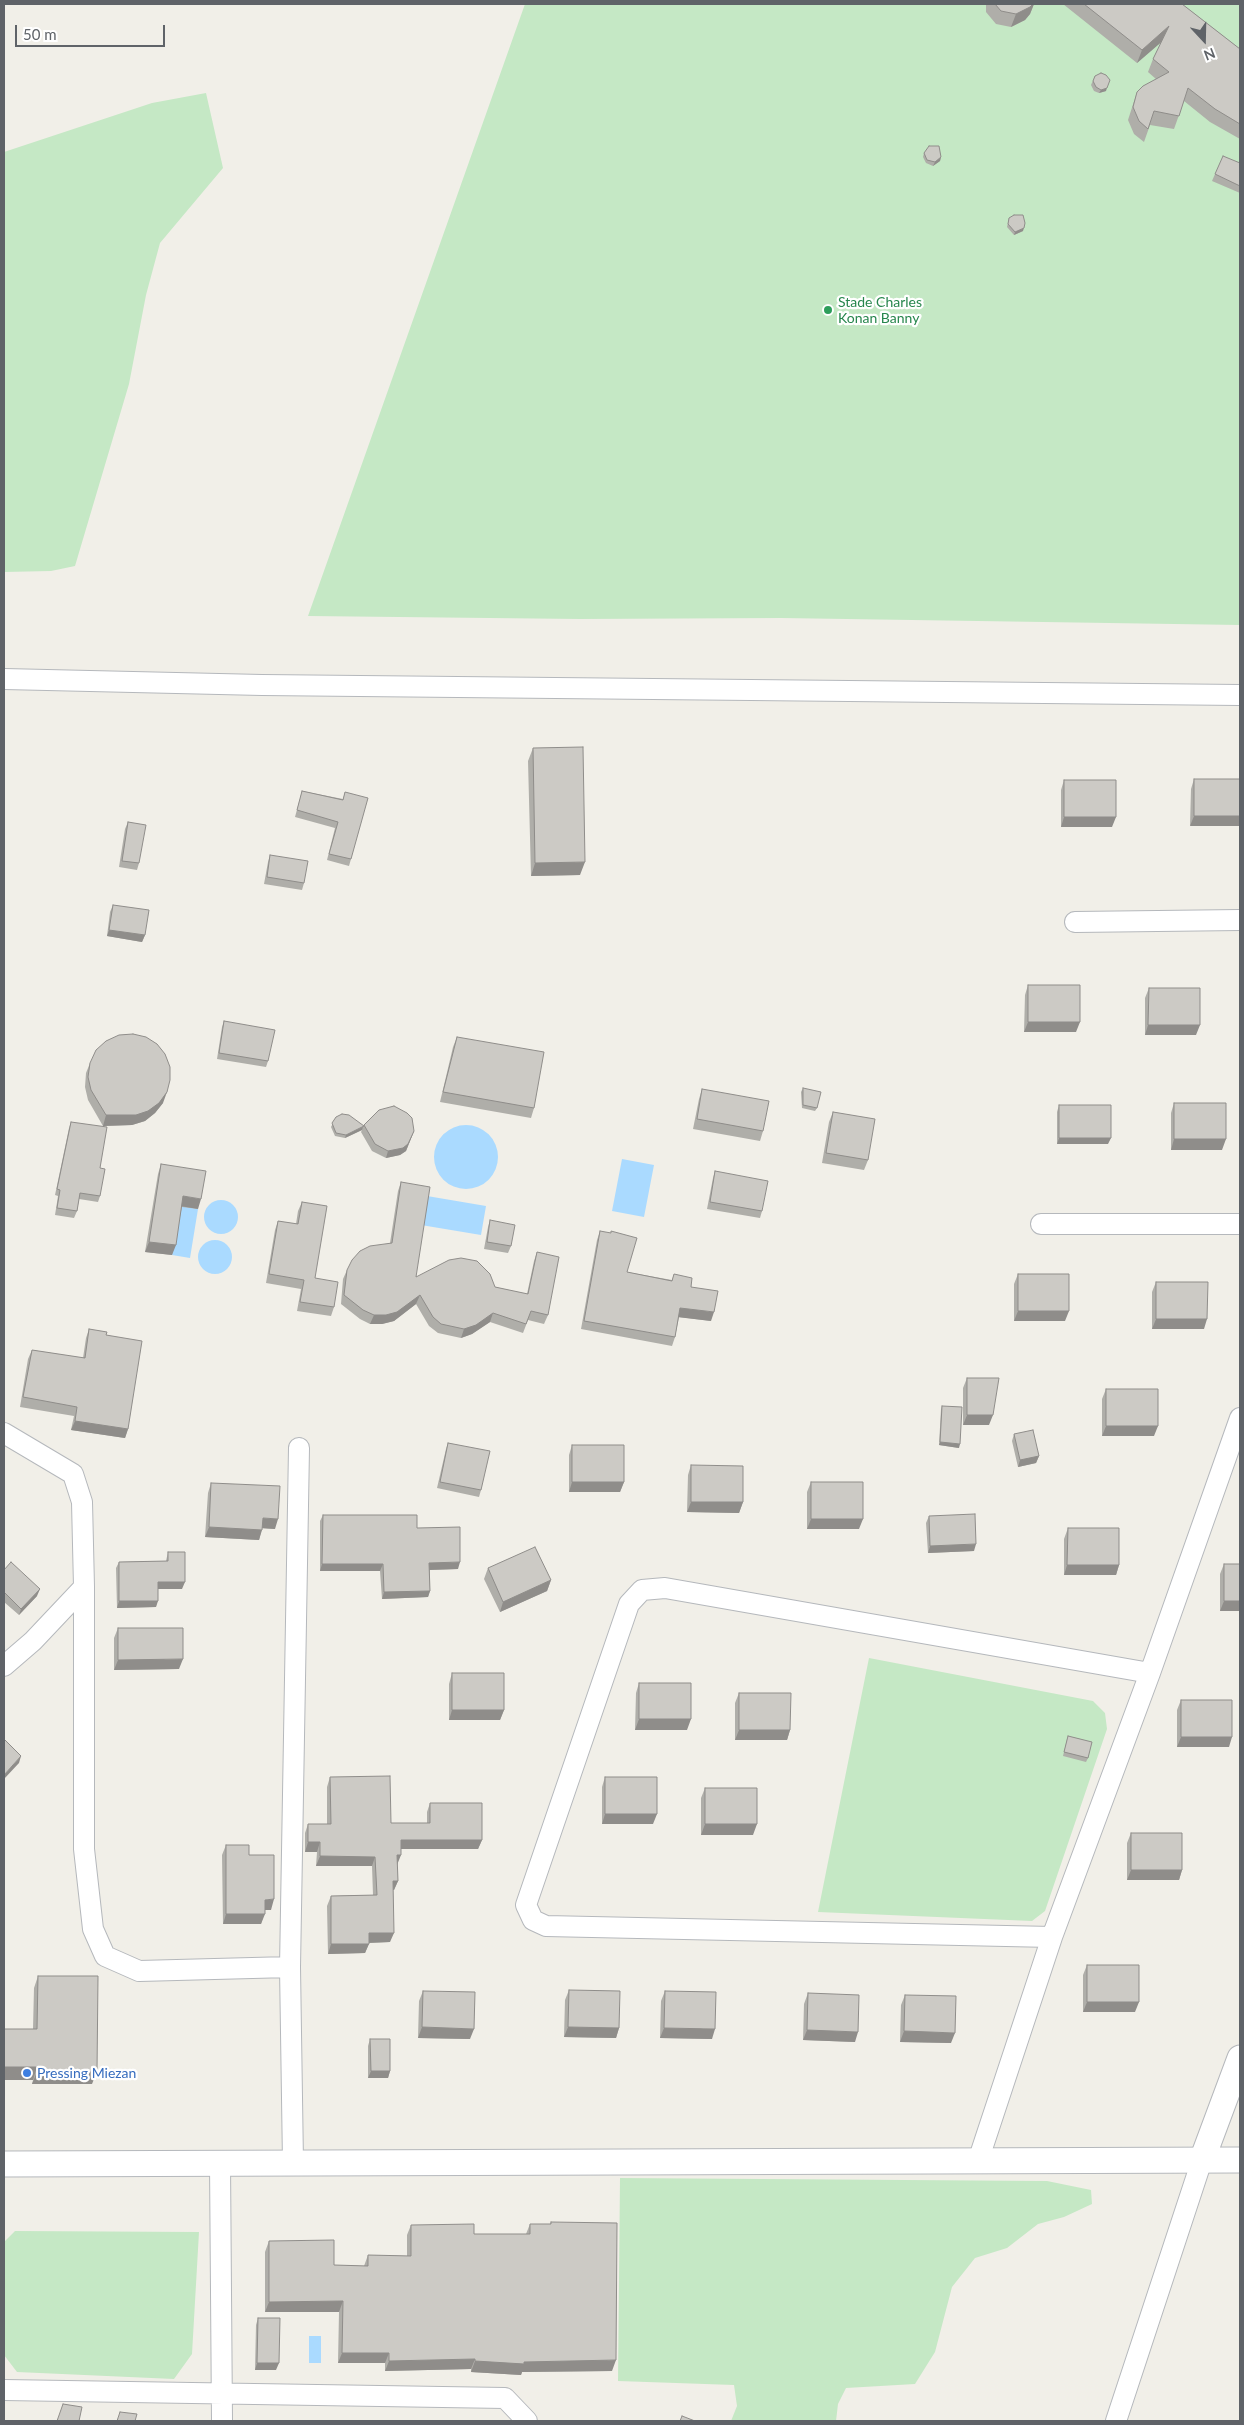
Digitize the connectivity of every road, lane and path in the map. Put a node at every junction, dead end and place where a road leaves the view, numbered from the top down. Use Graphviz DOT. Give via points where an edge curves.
graph roads {
  1 [pos="4,679"];
  2 [pos="1240,695"];
  3 [pos="1240,920"];
  4 [pos="1075,922"];
  5 [pos="1041,1224"];
  6 [pos="1240,1224"];
  7 [pos="1240,1418"];
  8 [pos="4,1433"];
  9 [pos="299,1448"];
  10 [pos="84,1587"];
  11 [pos="4,1666"];
  12 [pos="1150,1673"];
  13 [pos="1052,1937"];
  14 [pos="290,1966"];
  15 [pos="1240,2058"];
  16 [pos="978,2160"];
  17 [pos="1202,2160"];
  18 [pos="1240,2160"];
  19 [pos="220,2163"];
  20 [pos="293,2163"];
  21 [pos="4,2164"];
  22 [pos="4,2390"];
  23 [pos="221,2393"];
  24 [pos="222,2421"];
  25 [pos="526,2421"];
  26 [pos="1116,2421"];
  1 -- 2 [label="street"];
  3 -- 4 [label="street"];
  5 -- 6 [label="street"];
  7 -- 12 [label="street"];
  8 -- 10 [label="street" via="74,1474 82,1502"];
  9 -- 14 [label="street"];
  10 -- 11 [label="street" via="33,1641"];
  10 -- 14 [label="street" via="84,1849 92,1930 105,1956 139,1971"];
  12 -- 13 [label="street"];
  12 -- 13 [label="street" via="665,1588 642,1590 629,1604 526,1905 533,1920 546,1926"];
  13 -- 16 [label="street"];
  14 -- 20 [label="street"];
  15 -- 17 [label="street"];
  16 -- 17 [label="street"];
  16 -- 20 [label="street"];
  17 -- 18 [label="street"];
  17 -- 26 [label="street"];
  19 -- 20 [label="street"];
  19 -- 21 [label="street"];
  19 -- 23 [label="street"];
  22 -- 23 [label="street"];
  23 -- 24 [label="street"];
  23 -- 25 [label="street" via="506,2398"];
}
